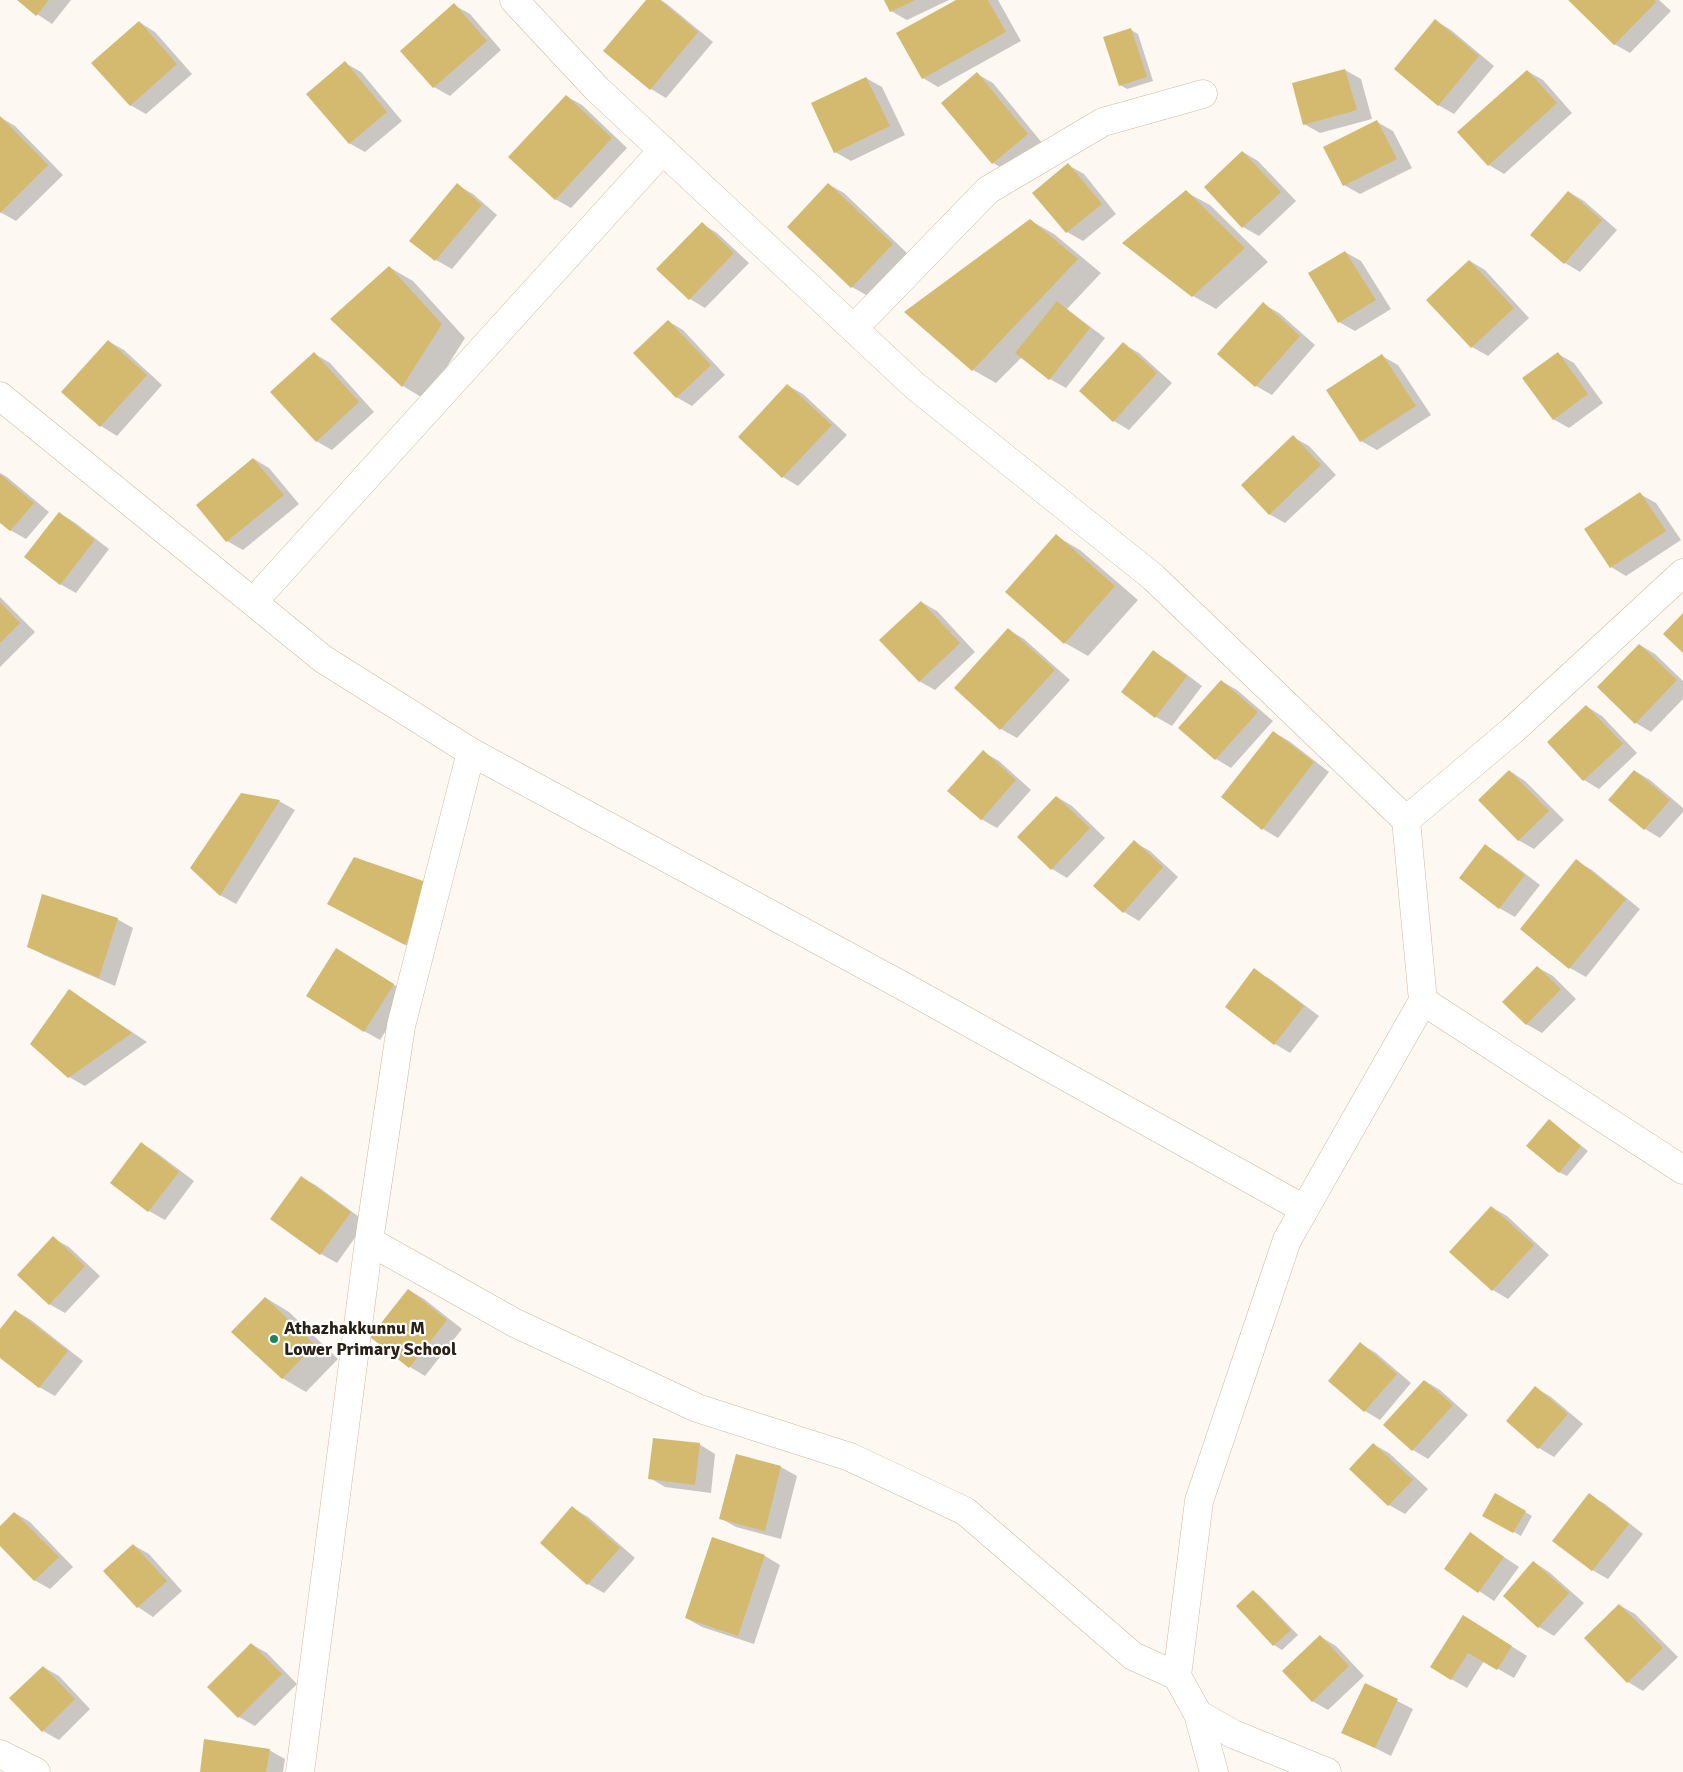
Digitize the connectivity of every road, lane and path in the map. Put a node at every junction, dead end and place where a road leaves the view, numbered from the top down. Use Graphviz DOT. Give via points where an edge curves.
graph roads {
  1 [pos="514,0"];
  2 [pos="1203,94"];
  3 [pos="662,150"];
  4 [pos="854,328"];
  5 [pos="0,396"];
  6 [pos="1683,574"];
  7 [pos="253,602"];
  8 [pos="471,752"];
  9 [pos="1406,820"];
  10 [pos="1423,1001"];
  11 [pos="1683,1170"];
  12 [pos="1304,1209"];
  13 [pos="369,1241"];
  14 [pos="1177,1676"];
  15 [pos="1198,1714"];
  16 [pos="0,1754"];
  17 [pos="36,1772"];
  18 [pos="300,1772"];
  19 [pos="1214,1772"];
  20 [pos="1327,1772"];
  1 -- 3 [label="street" via="597,89"];
  2 -- 4 [label="street" via="1103,122 988,190"];
  3 -- 4 [label="street"];
  3 -- 7 [label="street"];
  4 -- 9 [label="street" via="915,386 1153,577"];
  5 -- 7 [label="street"];
  6 -- 9 [label="street" via="1513,730"];
  7 -- 8 [label="street" via="323,659"];
  8 -- 12 [label="street" via="904,986"];
  8 -- 13 [label="street" via="401,1026"];
  9 -- 10 [label="street"];
  10 -- 11 [label="street"];
  10 -- 12 [label="street"];
  12 -- 14 [label="street" via="1287,1240 1199,1501"];
  13 -- 14 [label="street" via="515,1323 697,1408 850,1457 965,1511 1133,1656"];
  13 -- 18 [label="street"];
  14 -- 15 [label="street"];
  15 -- 19 [label="street"];
  15 -- 20 [label="street" via="1233,1734"];
  16 -- 17 [label="street"];
}
